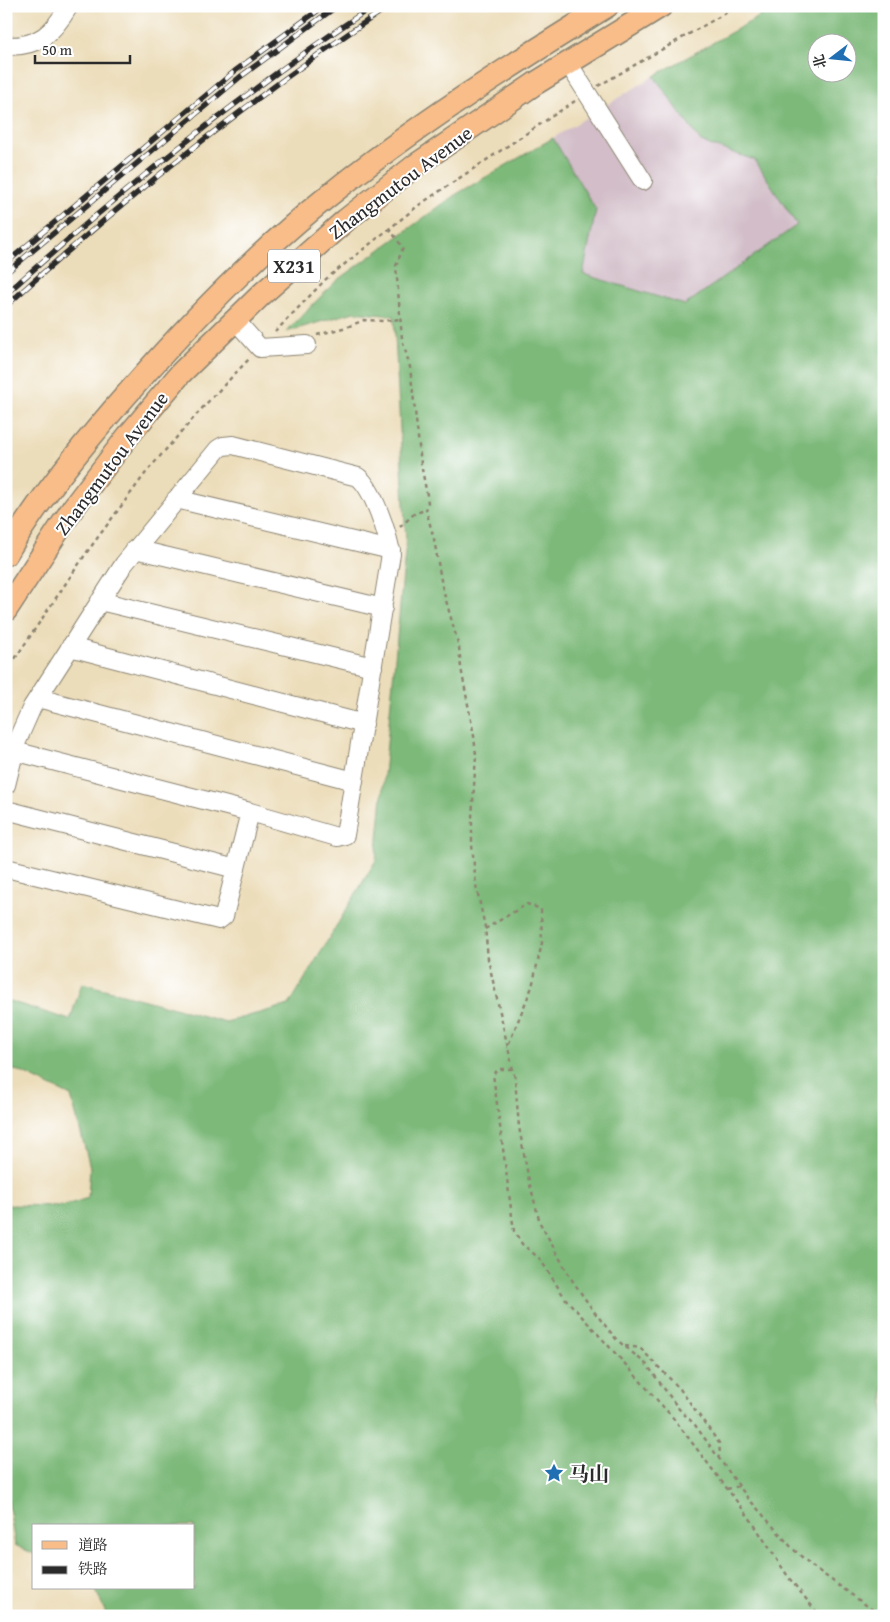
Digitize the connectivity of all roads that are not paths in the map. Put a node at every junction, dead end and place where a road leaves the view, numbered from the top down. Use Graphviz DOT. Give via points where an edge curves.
graph roads {
  1 [pos="69,6"];
  2 [pos="607,6"];
  3 [pos="661,6"];
  4 [pos="6,46"];
  5 [pos="568,63"];
  6 [pos="643,181"];
  7 [pos="236,321"];
  8 [pos="301,346"];
  9 [pos="176,499"];
  10 [pos="136,549"];
  11 [pos="391,550"];
  12 [pos="6,554"];
  13 [pos="100,601"];
  14 [pos="383,608"];
  15 [pos="6,610"];
  16 [pos="70,647"];
  17 [pos="373,667"];
  18 [pos="38,698"];
  19 [pos="364,724"];
  20 [pos="14,752"];
  21 [pos="354,781"];
  22 [pos="6,785"];
  23 [pos="6,810"];
  24 [pos="250,812"];
  25 [pos="6,868"];
  26 [pos="236,869"];
  1 -- 4 [label="lane" via="44,37 24,45"];
  2 -- 12 [label="main road, Zhangmutou Avenue / X231" via="399,141 266,250 162,354 101,424"];
  3 -- 5 [label="main road, Zhangmutou Avenue / X231"];
  5 -- 6 [label="lane"];
  5 -- 7 [label="main road, Zhangmutou Avenue / X231" via="416,165 346,220"];
  7 -- 8 [label="lane" via="260,348"];
  7 -- 15 [label="main road, Zhangmutou Avenue / X231" via="181,373 128,436 73,508"];
  9 -- 10 [label="lane"];
  9 -- 11 [label="lane"];
  9 -- 11 [label="lane" via="218,449 233,445 358,477 368,487 393,530"];
  10 -- 13 [label="lane"];
  10 -- 14 [label="lane"];
  11 -- 14 [label="lane"];
  13 -- 16 [label="lane"];
  13 -- 17 [label="lane"];
  14 -- 17 [label="lane"];
  16 -- 18 [label="lane"];
  16 -- 19 [label="lane"];
  17 -- 19 [label="lane"];
  18 -- 20 [label="lane" via="24,722"];
  18 -- 21 [label="lane"];
  19 -- 21 [label="lane"];
  20 -- 22 [label="lane"];
  20 -- 24 [label="lane"];
  21 -- 24 [label="lane" via="343,837"];
  23 -- 26 [label="lane"];
  24 -- 26 [label="lane"];
  25 -- 26 [label="lane" via="219,920 224,916"];
}
